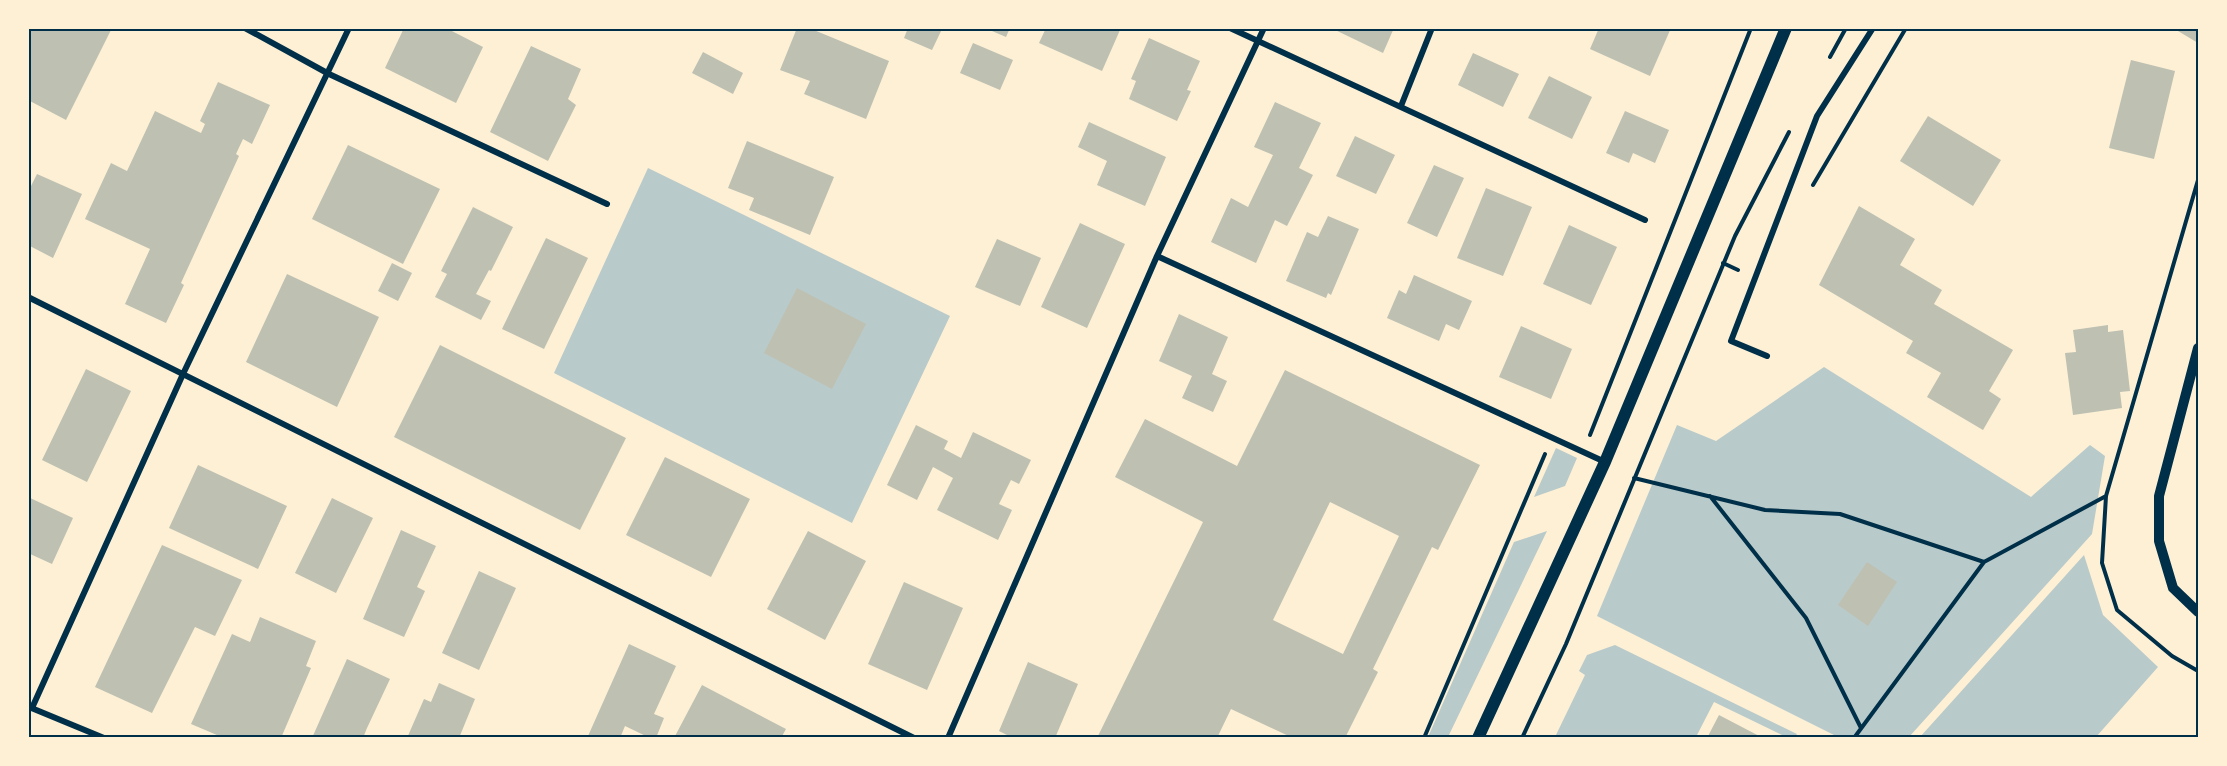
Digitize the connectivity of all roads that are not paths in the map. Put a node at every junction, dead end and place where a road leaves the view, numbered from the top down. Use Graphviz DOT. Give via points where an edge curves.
graph roads {
  1 [pos="245,28"];
  2 [pos="350,28"];
  3 [pos="1230,28"];
  4 [pos="1264,28"];
  5 [pos="1432,28"];
  6 [pos="1786,28"];
  7 [pos="1873,28"];
  8 [pos="1259,42"];
  9 [pos="329,74"];
  10 [pos="1401,106"];
  11 [pos="607,204"];
  12 [pos="1645,220"];
  13 [pos="1157,256"];
  14 [pos="28,297"];
  15 [pos="2199,348"];
  16 [pos="1767,356"];
  17 [pos="183,374"];
  18 [pos="1605,462"];
  19 [pos="2199,612"];
  20 [pos="30,707"];
  21 [pos="104,738"];
  22 [pos="914,738"];
  23 [pos="948,738"];
  24 [pos="1478,738"];
  1 -- 9 [label="street"];
  2 -- 9 [label="street"];
  3 -- 8 [label="street"];
  4 -- 8 [label="street"];
  5 -- 10 [label="street"];
  6 -- 18 [label="main road"];
  7 -- 16 [label="street" via="1816,116 1731,341"];
  8 -- 10 [label="street"];
  8 -- 13 [label="street"];
  9 -- 11 [label="street"];
  9 -- 17 [label="street"];
  10 -- 12 [label="street"];
  13 -- 18 [label="street"];
  13 -- 23 [label="street"];
  14 -- 17 [label="street"];
  15 -- 19 [label="street" via="2159,496 2159,541 2173,588"];
  17 -- 20 [label="street"];
  17 -- 22 [label="street"];
  18 -- 24 [label="main road"];
  20 -- 21 [label="street"];
}
